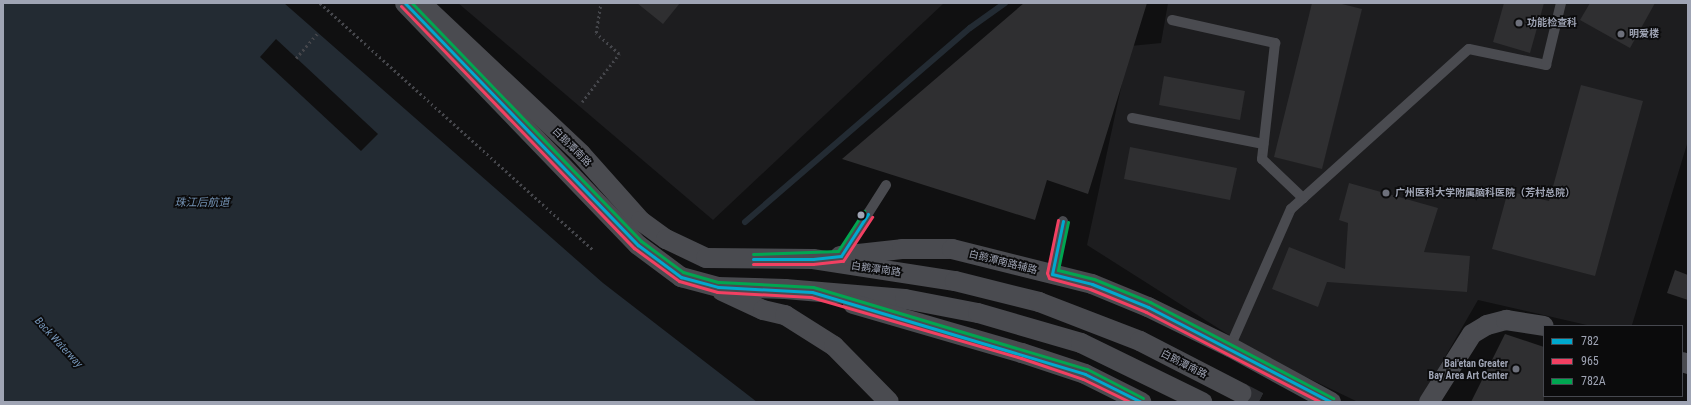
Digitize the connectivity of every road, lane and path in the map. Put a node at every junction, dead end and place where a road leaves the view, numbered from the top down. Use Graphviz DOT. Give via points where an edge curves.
graph roads {
  1 [pos="320,3"];
  2 [pos="405,3"];
  3 [pos="421,3"];
  4 [pos="601,3"];
  5 [pos="1561,3"];
  6 [pos="1172,20"];
  7 [pos="318,33"];
  8 [pos="296,58"];
  9 [pos="582,102"];
  10 [pos="1132,118"];
  11 [pos="1263,144"];
  12 [pos="886,185"];
  13 [pos="1303,198"];
  14 [pos="1063,221"];
  15 [pos="593,250"];
  16 [pos="841,256"];
  17 [pos="813,260"];
  18 [pos="1052,274"];
  19 [pos="709,285"];
  20 [pos="812,292"];
  21 [pos="1543,326"];
  22 [pos="1230,347"];
  23 [pos="1241,393"];
  24 [pos="889,402"];
  25 [pos="1141,402"];
  26 [pos="1202,402"];
  27 [pos="1331,402"];
  28 [pos="1429,402"];
  1 -- 15 [label="path"];
  2 -- 19 [label="street, 白鹅潭南路" via="638,245 681,277"];
  3 -- 17 [label="street, 白鹅潭南路" via="581,154 640,221 666,239 706,258"];
  4 -- 9 [label="path" via="596,33 619,54"];
  5 -- 13 [label="lane" via="1546,65 1469,49"];
  6 -- 11 [label="lane" via="1275,43"];
  7 -- 8 [label="path"];
  10 -- 11 [label="lane"];
  11 -- 13 [label="lane" via="1262,159"];
  12 -- 16 [label="lane"];
  13 -- 22 [label="lane" via="1291,209"];
  14 -- 18 [label="lane"];
  16 -- 17 [label="street, 白鹅潭南路辅路"];
  16 -- 18 [label="street, 白鹅潭南路辅路" via="902,249 952,249"];
  17 -- 23 [label="street, 白鹅潭南路" via="955,280 1039,302 1140,341"];
  18 -- 22 [label="street, 白鹅潭南路辅路" via="1092,284 1134,301"];
  19 -- 20 [label="street, 白鹅潭南路"];
  19 -- 24 [label="street" via="763,310 785,315 834,346"];
  20 -- 25 [label="street" via="1085,374"];
  20 -- 26 [label="street, 白鹅潭南路" via="905,300 978,313 1081,344"];
  21 -- 28 [label="street" via="1506,320 1488,325 1472,334"];
  22 -- 27 [label="street, 白鹅潭南路辅路"];
}
